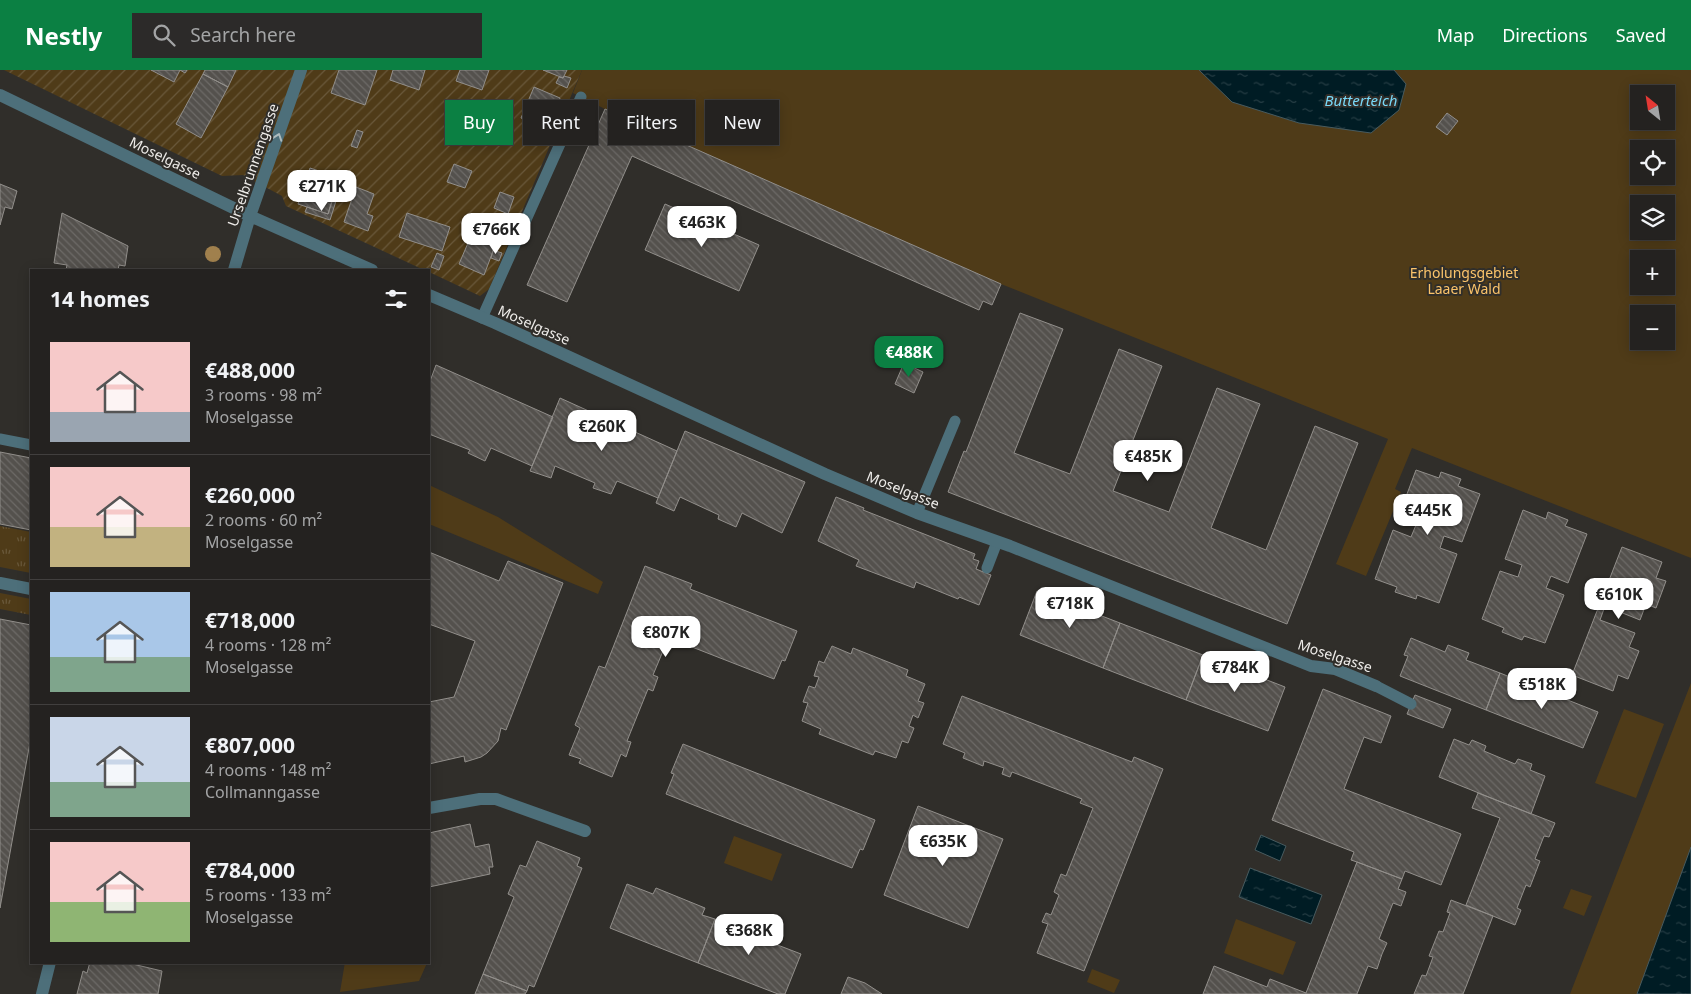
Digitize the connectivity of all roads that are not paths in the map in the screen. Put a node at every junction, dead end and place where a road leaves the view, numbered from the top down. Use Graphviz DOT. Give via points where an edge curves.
graph roads {
  1 [pos="301,70"];
  2 [pos="0,95"];
  3 [pos="581,97"];
  4 [pos="250,216"];
  5 [pos="234,269"];
  6 [pos="370,269"];
  7 [pos="430,295"];
  8 [pos="482,318"];
  9 [pos="955,421"];
  10 [pos="0,439"];
  11 [pos="30,445"];
  12 [pos="917,513"];
  13 [pos="997,542"];
  14 [pos="987,568"];
  15 [pos="0,583"];
  16 [pos="30,589"];
  17 [pos="1376,686"];
  18 [pos="1411,704"];
  19 [pos="430,808"];
  20 [pos="586,832"];
  21 [pos="50,964"];
  22 [pos="42,994"];
  4 -- 1 [label="street, Urselbrunnengasse, one-way"];
  2 -- 4 [label="street, Moselgasse"];
  3 -- 8 [label="lane"];
  4 -- 5 [label="street, Urselbrunnengasse"];
  4 -- 6 [label="street, Moselgasse"];
  7 -- 8 [label="street, Moselgasse"];
  8 -- 12 [label="street, Moselgasse"];
  9 -- 12 [label="lane"];
  10 -- 11 [label="lane"];
  12 -- 13 [label="street, Moselgasse"];
  13 -- 14 [label="lane"];
  13 -- 17 [label="street, Moselgasse" via="1311,666 1335,669"];
  15 -- 16 [label="street"];
  17 -- 18 [label="lane"];
  19 -- 20 [label="street" via="496,799"];
  21 -- 22 [label="street"];
}
